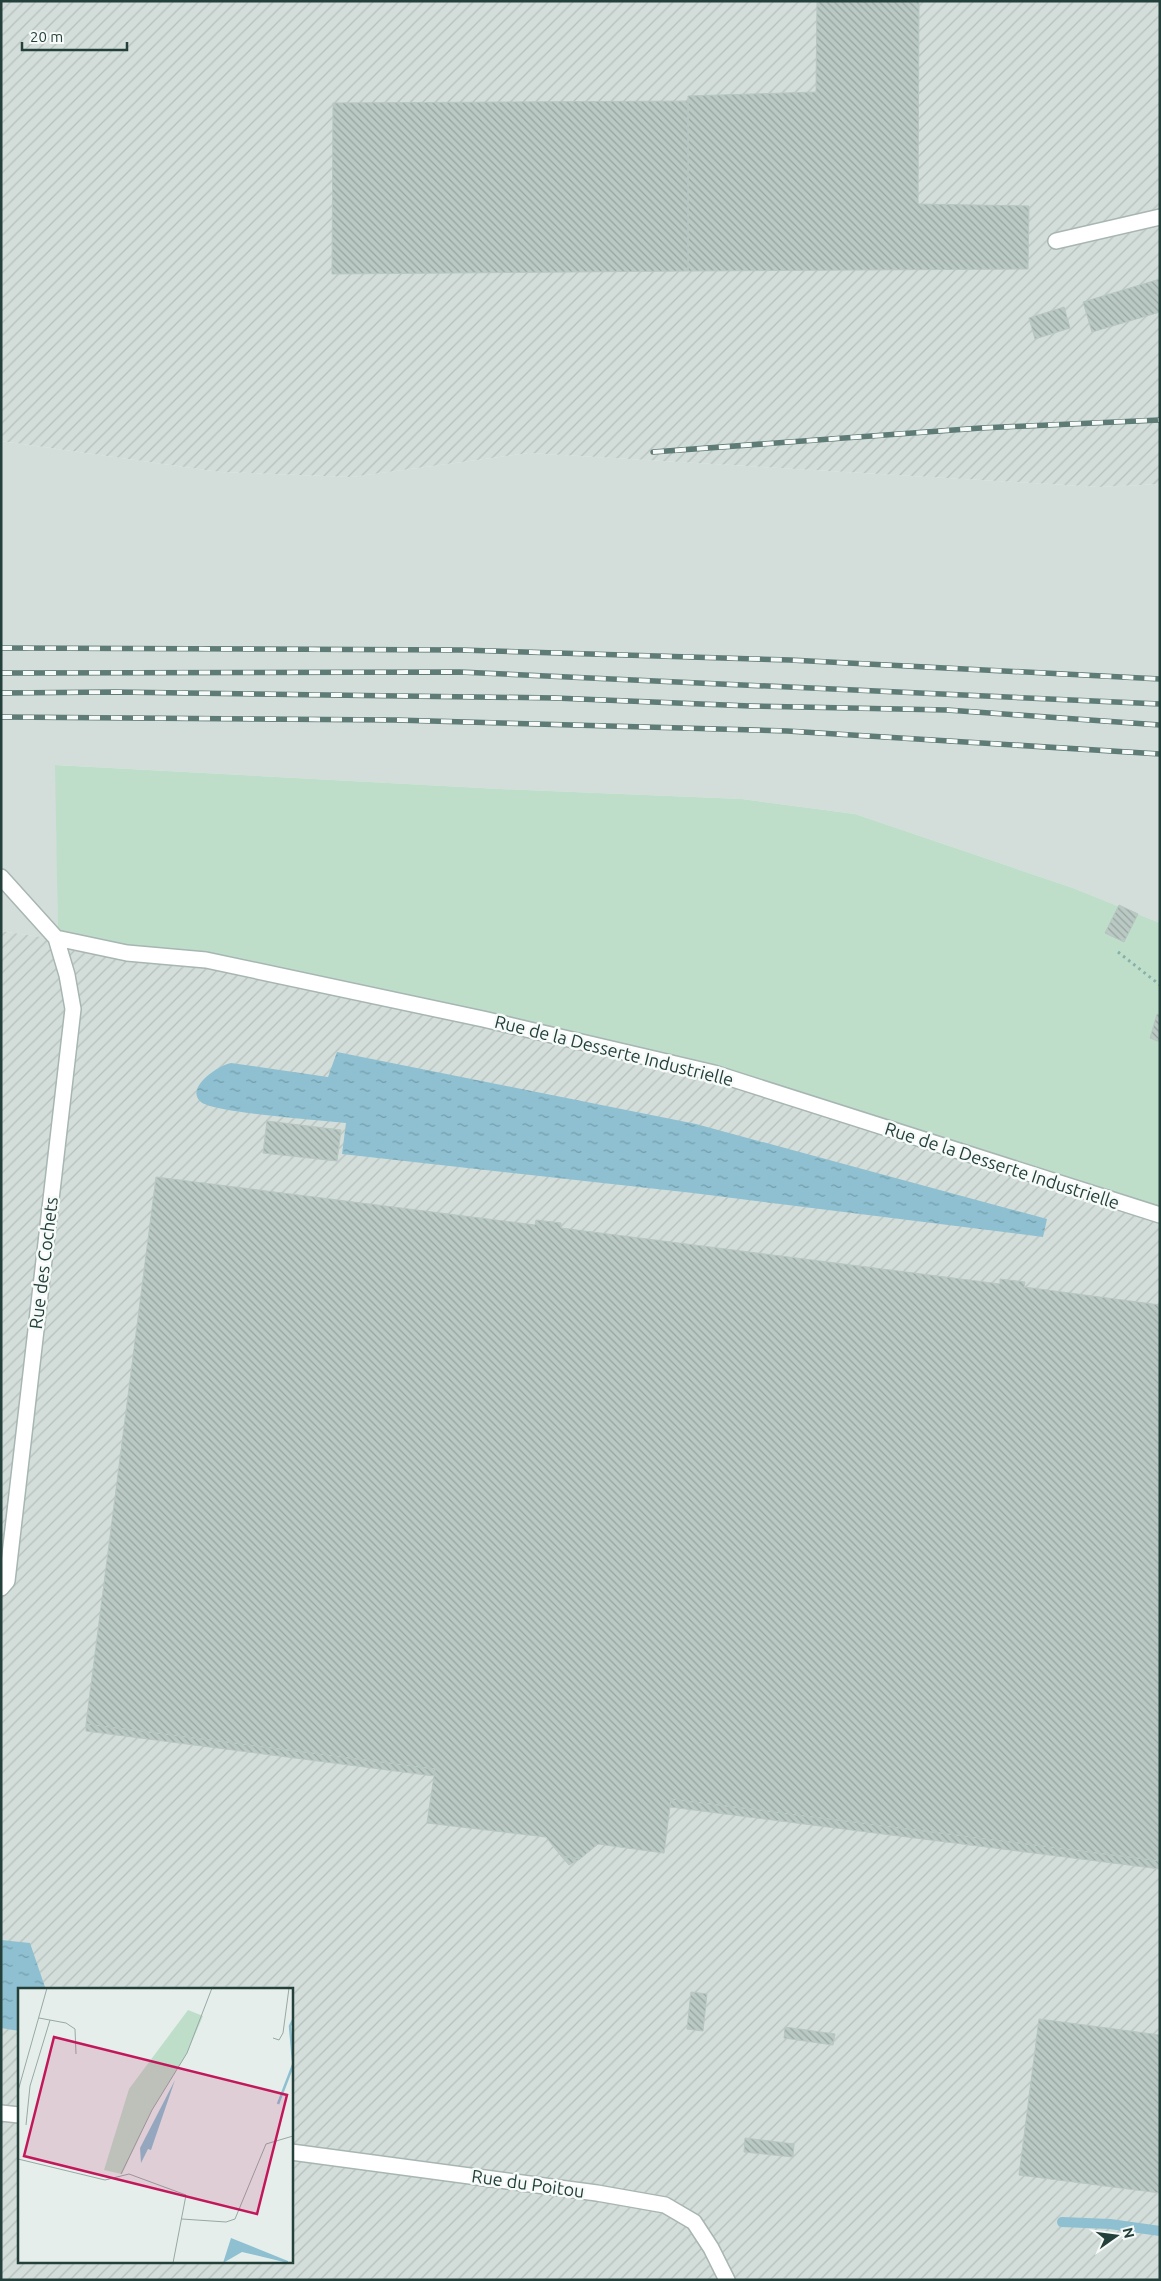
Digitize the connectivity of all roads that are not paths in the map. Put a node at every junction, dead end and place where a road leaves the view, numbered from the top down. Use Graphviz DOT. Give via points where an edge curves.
graph roads {
  1 [pos="1160,217"];
  2 [pos="1056,241"];
  3 [pos="1,877"];
  4 [pos="56,938"];
  5 [pos="1160,1215"];
  6 [pos="1,1588"];
  7 [pos="1,2112"];
  8 [pos="18,2115"];
  9 [pos="292,2152"];
  10 [pos="727,2280"];
  1 -- 2 [label="street"];
  3 -- 4 [label="street"];
  4 -- 5 [label="street, Rue de la Desserte Industrielle" via="127,952 206,960 483,1019 714,1074"];
  4 -- 6 [label="street, Rue des Cochets" via="73,1009 71,1039 7,1581"];
  7 -- 8 [label="street"];
  9 -- 10 [label="street, Rue du Poitou" via="665,2205 694,2222"];
}
